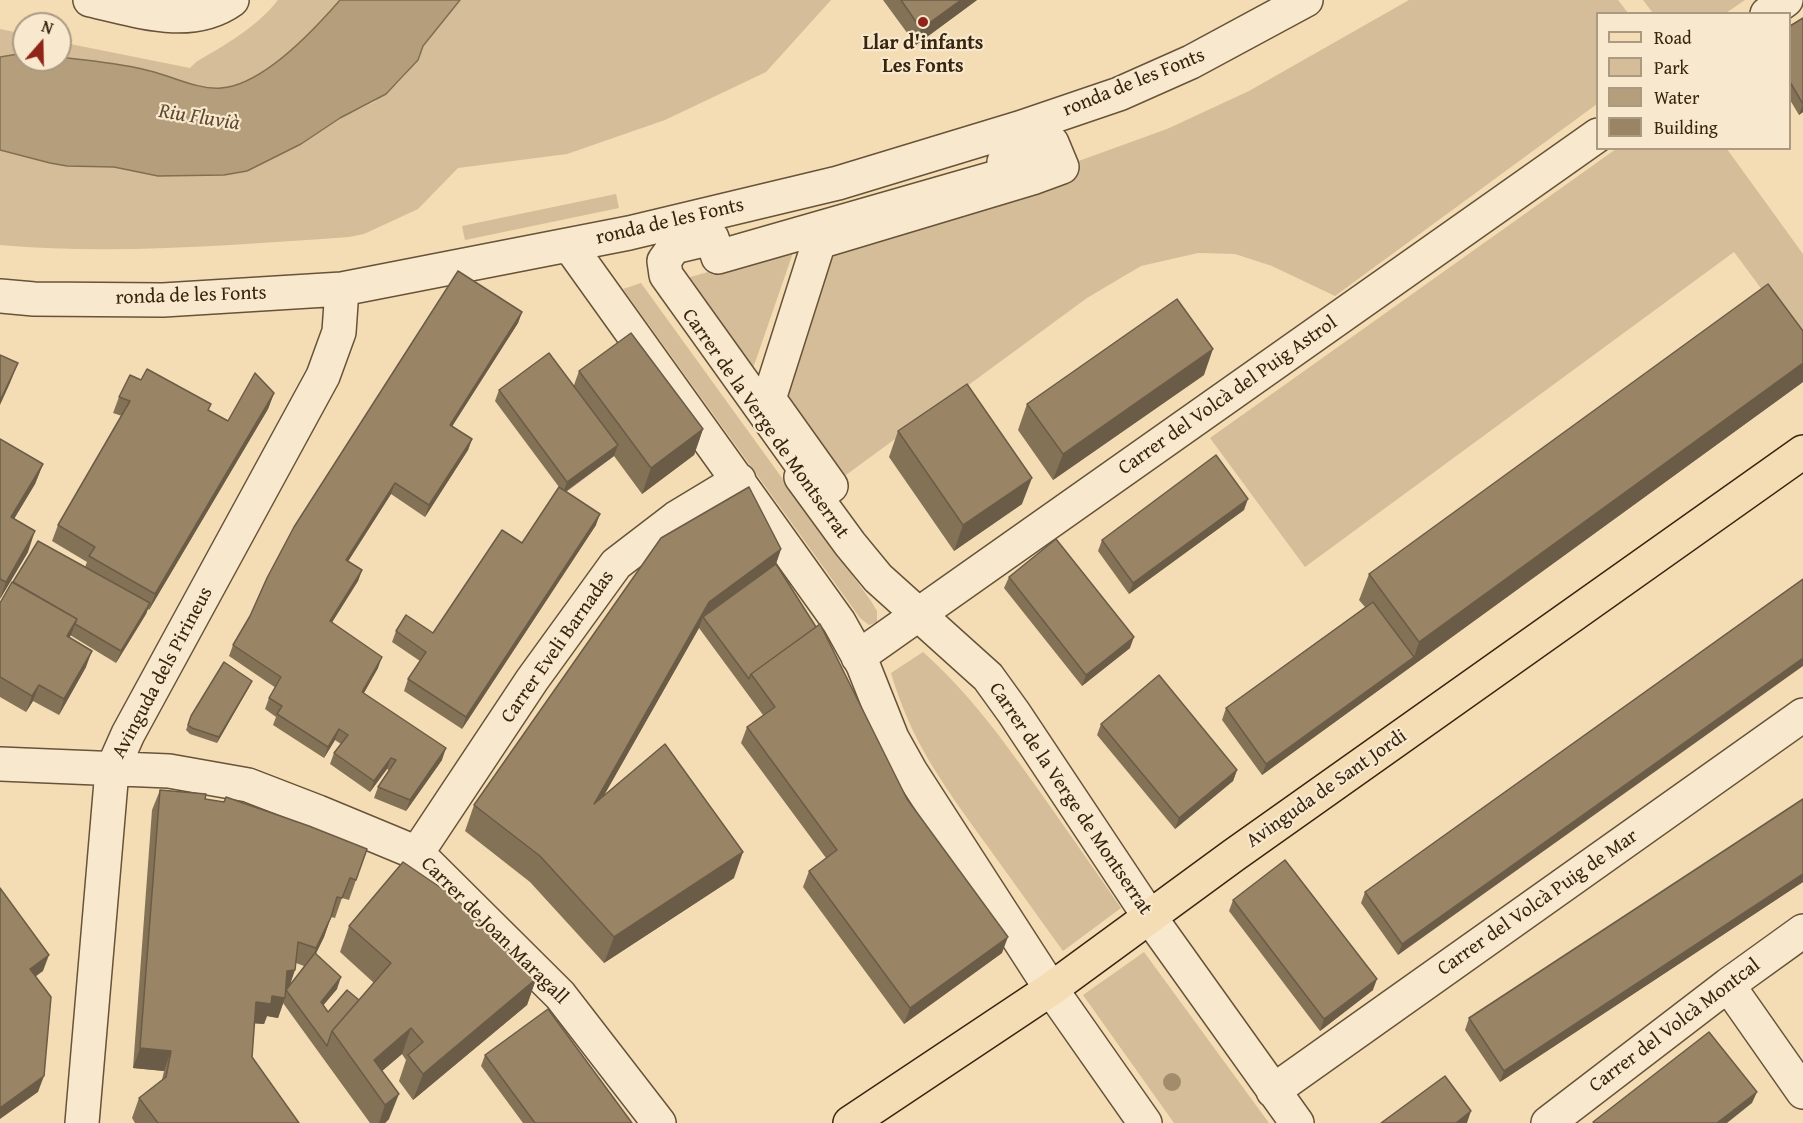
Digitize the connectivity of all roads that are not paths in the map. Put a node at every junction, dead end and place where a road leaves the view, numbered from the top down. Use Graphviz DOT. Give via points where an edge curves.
graph roads {
  1 [pos="90,0"];
  2 [pos="232,0"];
  3 [pos="1306,0"];
  4 [pos="1786,0"];
  5 [pos="1770,12"];
  6 [pos="1596,136"];
  7 [pos="629,233"];
  8 [pos="569,245"];
  9 [pos="342,289"];
  10 [pos="0,296"];
  11 [pos="1803,452"];
  12 [pos="739,480"];
  13 [pos="831,486"];
  14 [pos="921,614"];
  15 [pos="858,657"];
  16 [pos="1803,715"];
  17 [pos="0,764"];
  18 [pos="112,770"];
  19 [pos="417,853"];
  20 [pos="1149,916"];
  21 [pos="1803,931"];
  22 [pos="1728,985"];
  23 [pos="1051,989"];
  24 [pos="1273,1091"];
  25 [pos="1803,1092"];
  26 [pos="82,1123"];
  27 [pos="659,1123"];
  28 [pos="850,1123"];
  29 [pos="1145,1123"];
  30 [pos="1297,1123"];
  31 [pos="1548,1123"];
  1 -- 2 [label="street" via="173,16 212,11"];
  3 -- 7 [label="street, ronda de les Fonts" via="1191,62 1119,94 838,183"];
  4 -- 5 [label="street"];
  6 -- 14 [label="street, Carrer del Volcà del Puig Astrol"];
  7 -- 8 [label="street, ronda de les Fonts"];
  7 -- 14 [label="street, Carrer de la Verge de Montserrat" via="850,544 878,578"];
  8 -- 9 [label="street, ronda de les Fonts"];
  8 -- 12 [label="street"];
  9 -- 10 [label="street, ronda de les Fonts" via="163,300"];
  9 -- 18 [label="street, Avinguda dels Pirineus" via="339,332 323,376"];
  11 -- 20 [label="main road, Avinguda de Sant Jordi"];
  12 -- 15 [label="street" via="839,622"];
  12 -- 19 [label="street, Carrer Eveli Barnadas" via="676,518 616,564 532,680"];
  13 -- 13 [label="street" via="822,493 666,275 664,261 674,247 712,238 718,257 1004,175 1004,162 1052,143 1062,167 819,242 769,399"];
  14 -- 15 [label="street, Carrer del Volcà del Puig Astrol"];
  14 -- 20 [label="street, Carrer de la Verge de Montserrat" via="988,677"];
  15 -- 23 [label="street" via="891,738"];
  16 -- 24 [label="street, Carrer del Volcà Puig de Mar"];
  17 -- 18 [label="street, Carrer de Joan Maragall"];
  18 -- 19 [label="street, Carrer de Joan Maragall" via="169,771 248,785"];
  18 -- 26 [label="street, Avinguda dels Pirineus"];
  19 -- 27 [label="street, Carrer de Joan Maragall" via="560,995"];
  20 -- 23 [label="main road, Avinguda de Sant Jordi"];
  20 -- 24 [label="street, Carrer de la Verge de Montserrat"];
  21 -- 22 [label="street, Carrer del Volcà Montcal"];
  22 -- 25 [label="street"];
  22 -- 31 [label="street, Carrer del Volcà Montcal"];
  23 -- 28 [label="main road, Avinguda de Sant Jordi"];
  23 -- 29 [label="street"];
  24 -- 30 [label="street, Carrer de la Verge de Montserrat"];
}
